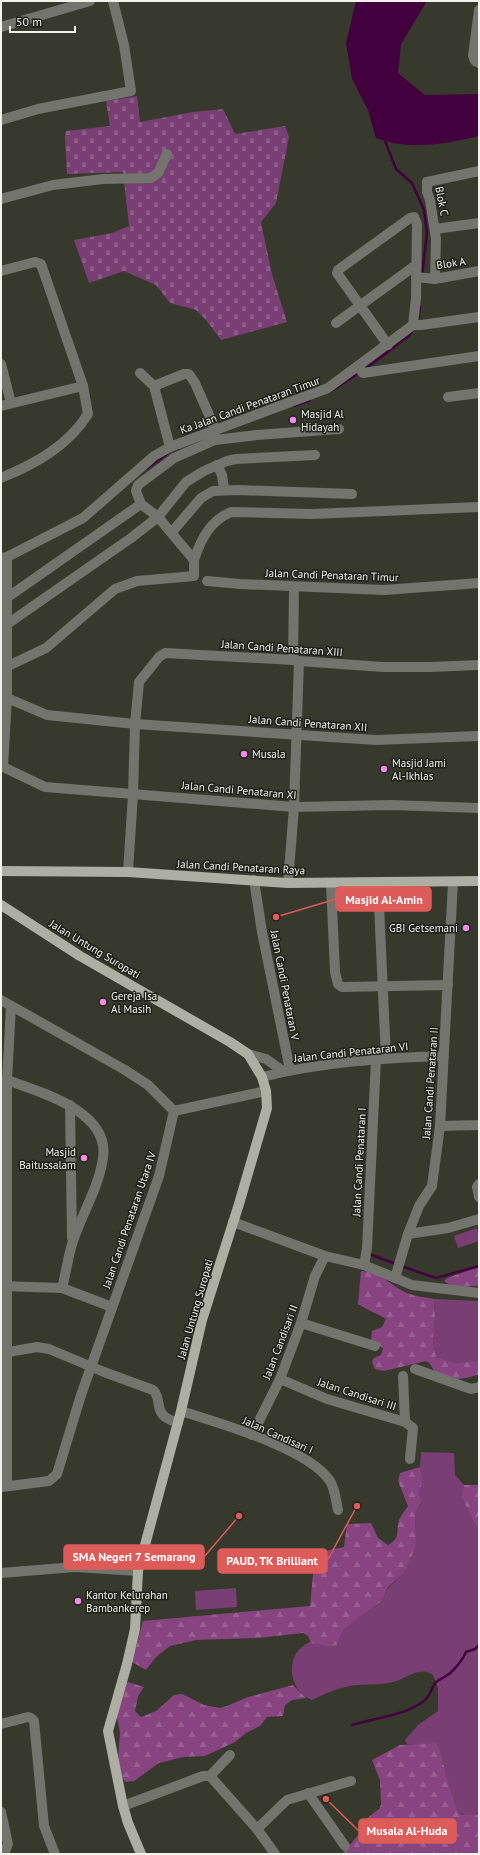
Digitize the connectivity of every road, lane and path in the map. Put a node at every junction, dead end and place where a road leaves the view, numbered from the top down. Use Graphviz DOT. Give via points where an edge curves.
graph roads {
  1 [pos="90,1"];
  2 [pos="113,1"];
  3 [pos="479,10"];
  4 [pos="1,27"];
  5 [pos="479,63"];
  6 [pos="1,120"];
  7 [pos="167,154"];
  8 [pos="479,172"];
  9 [pos="1,199"];
  10 [pos="479,222"];
  11 [pos="435,229"];
  12 [pos="416,265"];
  13 [pos="1,271"];
  14 [pos="479,271"];
  15 [pos="424,278"];
  16 [pos="360,305"];
  17 [pos="479,317"];
  18 [pos="336,323"];
  19 [pos="416,325"];
  20 [pos="388,345"];
  21 [pos="479,356"];
  22 [pos="1,364"];
  23 [pos="360,370"];
  24 [pos="140,373"];
  25 [pos="83,386"];
  26 [pos="154,386"];
  27 [pos="479,393"];
  28 [pos="448,397"];
  29 [pos="11,403"];
  30 [pos="1,406"];
  31 [pos="339,429"];
  32 [pos="216,431"];
  33 [pos="170,447"];
  34 [pos="315,455"];
  35 [pos="217,465"];
  36 [pos="1,478"];
  37 [pos="224,490"];
  38 [pos="352,494"];
  39 [pos="141,504"];
  40 [pos="479,507"];
  41 [pos="158,517"];
  42 [pos="172,532"];
  43 [pos="4,557"];
  44 [pos="194,560"];
  45 [pos="207,581"];
  46 [pos="479,583"];
  47 [pos="294,587"];
  48 [pos="8,597"];
  49 [pos="6,625"];
  50 [pos="296,660"];
  51 [pos="479,664"];
  52 [pos="6,668"];
  53 [pos="7,698"];
  54 [pos="135,724"];
  55 [pos="297,734"];
  56 [pos="479,736"];
  57 [pos="2,767"];
  58 [pos="133,794"];
  59 [pos="294,807"];
  60 [pos="479,808"];
  61 [pos="1,871"];
  62 [pos="128,872"];
  63 [pos="254,880"];
  64 [pos="454,882"];
  65 [pos="479,882"];
  66 [pos="288,883"];
  67 [pos="331,883"];
  68 [pos="378,883"];
  69 [pos="1,905"];
  70 [pos="448,985"];
  71 [pos="382,986"];
  72 [pos="1,1000"];
  73 [pos="11,1006"];
  74 [pos="248,1054"];
  75 [pos="444,1056"];
  76 [pos="381,1058"];
  77 [pos="286,1071"];
  78 [pos="262,1077"];
  79 [pos="7,1080"];
  80 [pos="266,1091"];
  81 [pos="70,1105"];
  82 [pos="174,1112"];
  83 [pos="479,1125"];
  84 [pos="440,1126"];
  85 [pos="479,1184"];
  86 [pos="479,1197"];
  87 [pos="479,1219"];
  88 [pos="234,1222"];
  89 [pos="408,1234"];
  90 [pos="73,1242"];
  91 [pos="325,1256"];
  92 [pos="364,1265"];
  93 [pos="397,1269"];
  94 [pos="4,1286"];
  95 [pos="62,1288"];
  96 [pos="479,1292"];
  97 [pos="112,1307"];
  98 [pos="301,1323"];
  99 [pos="375,1346"];
  100 [pos="8,1352"];
  101 [pos="91,1367"];
  102 [pos="415,1369"];
  103 [pos="403,1376"];
  104 [pos="280,1379"];
  105 [pos="479,1387"];
  106 [pos="181,1410"];
  107 [pos="406,1422"];
  108 [pos="178,1423"];
  109 [pos="252,1435"];
  110 [pos="410,1459"];
  111 [pos="4,1487"];
  112 [pos="338,1510"];
  113 [pos="138,1571"];
  114 [pos="1,1573"];
  115 [pos="1,1724"];
  116 [pos="230,1755"];
  117 [pos="210,1776"];
  118 [pos="351,1781"];
  119 [pos="308,1793"];
  120 [pos="123,1806"];
  121 [pos="1,1812"];
  122 [pos="257,1829"];
  123 [pos="345,1846"];
  124 [pos="139,1853"];
  125 [pos="4,1854"];
  126 [pos="55,1854"];
  127 [pos="275,1854"];
  1 -- 4 [label="street"];
  2 -- 6 [label="street" via="124,45 131,91 38,109"];
  3 -- 5 [label="street" via="473,53 473,59"];
  7 -- 9 [label="street" via="158,173 151,178 103,179 53,185"];
  8 -- 11 [label="street, Blok C" via="427,182"];
  10 -- 11 [label="street"];
  11 -- 15 [label="street, Blok C" via="436,252"];
  12 -- 15 [label="street"];
  12 -- 16 [label="street"];
  12 -- 16 [label="street" via="414,217 338,270 337,273"];
  13 -- 25 [label="street" via="35,262 43,267"];
  14 -- 15 [label="street, Blok A"];
  15 -- 19 [label="street"];
  16 -- 18 [label="street"];
  16 -- 20 [label="street"];
  17 -- 19 [label="street"];
  19 -- 20 [label="street, Ka Jalan Candi Penataran Timur"];
  20 -- 23 [label="street, Ka Jalan Candi Penataran Timur"];
  21 -- 23 [label="street"];
  22 -- 29 [label="street"];
  23 -- 32 [label="street, Ka Jalan Candi Penataran Timur" via="328,388"];
  24 -- 26 [label="street"];
  25 -- 29 [label="street"];
  25 -- 36 [label="street" via="88,414 75,433 28,467"];
  26 -- 32 [label="street" via="189,374"];
  26 -- 33 [label="street"];
  27 -- 28 [label="street"];
  29 -- 30 [label="street"];
  31 -- 39 [label="street" via="215,440 174,458 138,485 136,491"];
  32 -- 33 [label="street, Ka Jalan Candi Penataran Timur"];
  33 -- 43 [label="street, Ka Jalan Candi Penataran Timur" via="154,456 83,518"];
  34 -- 35 [label="street" via="236,459"];
  35 -- 37 [label="street" via="222,475"];
  35 -- 41 [label="street" via="186,482"];
  37 -- 38 [label="street"];
  37 -- 42 [label="street" via="200,498"];
  39 -- 41 [label="street"];
  39 -- 48 [label="street"];
  40 -- 44 [label="street" via="312,514 231,512 221,516 208,529"];
  41 -- 42 [label="street"];
  41 -- 49 [label="street" via="117,549"];
  42 -- 44 [label="street"];
  43 -- 48 [label="street"];
  44 -- 52 [label="street" via="194,576 137,581 115,589 46,648"];
  45 -- 47 [label="street, Jalan Candi Penataran Timur"];
  46 -- 47 [label="street, Jalan Candi Penataran Timur" via="384,590"];
  47 -- 50 [label="street"];
  48 -- 49 [label="street"];
  49 -- 52 [label="street"];
  50 -- 51 [label="street, Jalan Candi Penataran XIII" via="383,667"];
  50 -- 54 [label="street, Jalan Candi Penataran XIII" via="165,653 139,682"];
  50 -- 55 [label="street"];
  52 -- 53 [label="street"];
  53 -- 54 [label="street, Jalan Candi Penataran XII" via="47,715"];
  53 -- 57 [label="street"];
  54 -- 55 [label="street, Jalan Candi Penataran XII"];
  54 -- 58 [label="street"];
  55 -- 56 [label="street, Jalan Candi Penataran XII" via="376,740"];
  55 -- 59 [label="street"];
  57 -- 58 [label="street, Jalan Candi Penataran XI" via="45,787"];
  58 -- 59 [label="street, Jalan Candi Penataran XI"];
  58 -- 62 [label="street"];
  59 -- 60 [label="street, Jalan Candi Penataran XI" via="391,805"];
  59 -- 66 [label="street"];
  61 -- 62 [label="main road, Jalan Candi Penataran Raya"];
  62 -- 63 [label="main road, Jalan Candi Penataran Raya"];
  63 -- 66 [label="main road, Jalan Candi Penataran Raya"];
  63 -- 77 [label="street, Jalan Candi Penataran V"];
  64 -- 65 [label="main road, Jalan Candi Penataran Raya"];
  64 -- 68 [label="main road, Jalan Candi Penataran Raya"];
  64 -- 70 [label="street, Jalan Candi Penataran II"];
  66 -- 67 [label="main road, Jalan Candi Penataran Raya"];
  67 -- 68 [label="main road, Jalan Candi Penataran Raya"];
  67 -- 71 [label="street" via="335,972 338,984 342,987"];
  68 -- 71 [label="street, Jalan Candi Penataran I"];
  69 -- 74 [label="main road, Jalan Untung Suropati" via="80,956"];
  70 -- 71 [label="street"];
  70 -- 75 [label="street, Jalan Candi Penataran II"];
  71 -- 76 [label="street, Jalan Candi Penataran I"];
  72 -- 73 [label="street"];
  73 -- 79 [label="street"];
  73 -- 82 [label="street" via="126,1070 148,1085"];
  74 -- 77 [label="street" via="266,1059"];
  74 -- 78 [label="main road, Jalan Untung Suropati"];
  75 -- 76 [label="street, Jalan Candi Penataran VI"];
  75 -- 84 [label="street, Jalan Candi Penataran II"];
  76 -- 77 [label="street, Jalan Candi Penataran VI"];
  76 -- 92 [label="street, Jalan Candi Penataran I"];
  77 -- 78 [label="street, Jalan Candi Penataran VI"];
  78 -- 80 [label="main road, Jalan Untung Suropati"];
  79 -- 81 [label="street" via="56,1097"];
  79 -- 94 [label="street"];
  80 -- 82 [label="street"];
  80 -- 88 [label="main road, Jalan Untung Suropati" via="267,1108"];
  81 -- 90 [label="street"];
  81 -- 90 [label="street" via="94,1126 104,1154"];
  82 -- 97 [label="street, Jalan Candi Penataran Utara IV" via="159,1176"];
  83 -- 84 [label="street"];
  84 -- 89 [label="street, Jalan Candi Penataran II" via="432,1186 419,1206"];
  85 -- 86 [label="street"];
  87 -- 89 [label="street" via="448,1228"];
  88 -- 91 [label="street"];
  88 -- 106 [label="main road, Jalan Untung Suropati" via="202,1320"];
  89 -- 93 [label="street, Jalan Candi Penataran II"];
  90 -- 95 [label="street"];
  91 -- 92 [label="street"];
  91 -- 98 [label="street, Jalan Candisari II" via="315,1276"];
  92 -- 93 [label="street"];
  93 -- 96 [label="street" via="412,1285"];
  94 -- 95 [label="street"];
  94 -- 100 [label="street"];
  95 -- 97 [label="street"];
  97 -- 101 [label="street, Jalan Candi Penataran Utara IV"];
  98 -- 99 [label="street"];
  98 -- 104 [label="street, Jalan Candisari II"];
  100 -- 101 [label="street" via="45,1348"];
  100 -- 111 [label="street"];
  101 -- 108 [label="street" via="153,1390 161,1413"];
  101 -- 111 [label="street, Jalan Candi Penataran Utara IV" via="56,1477 49,1481"];
  102 -- 105 [label="street" via="471,1389"];
  103 -- 107 [label="street"];
  104 -- 107 [label="street, Jalan Candisari III" via="327,1399"];
  104 -- 109 [label="street, Jalan Candisari II"];
  106 -- 108 [label="main road, Jalan Untung Suropati"];
  106 -- 109 [label="street, Jalan Candisari I"];
  107 -- 110 [label="street" via="413,1428"];
  108 -- 113 [label="main road, Jalan Untung Suropati"];
  109 -- 112 [label="street, Jalan Candisari I" via="309,1461 321,1470 330,1481"];
  113 -- 114 [label="street" via="75,1567"];
  113 -- 120 [label="main road, Jalan Untung Suropati" via="135,1629 108,1731"];
  115 -- 126 [label="street" via="28,1718 34,1721 44,1826"];
  116 -- 117 [label="street"];
  117 -- 120 [label="street" via="203,1776"];
  117 -- 122 [label="street"];
  118 -- 119 [label="street"];
  119 -- 122 [label="street" via="287,1800"];
  119 -- 123 [label="street"];
  120 -- 124 [label="main road, Jalan Untung Suropati"];
  121 -- 125 [label="street" via="8,1844"];
  122 -- 127 [label="street"];
}
